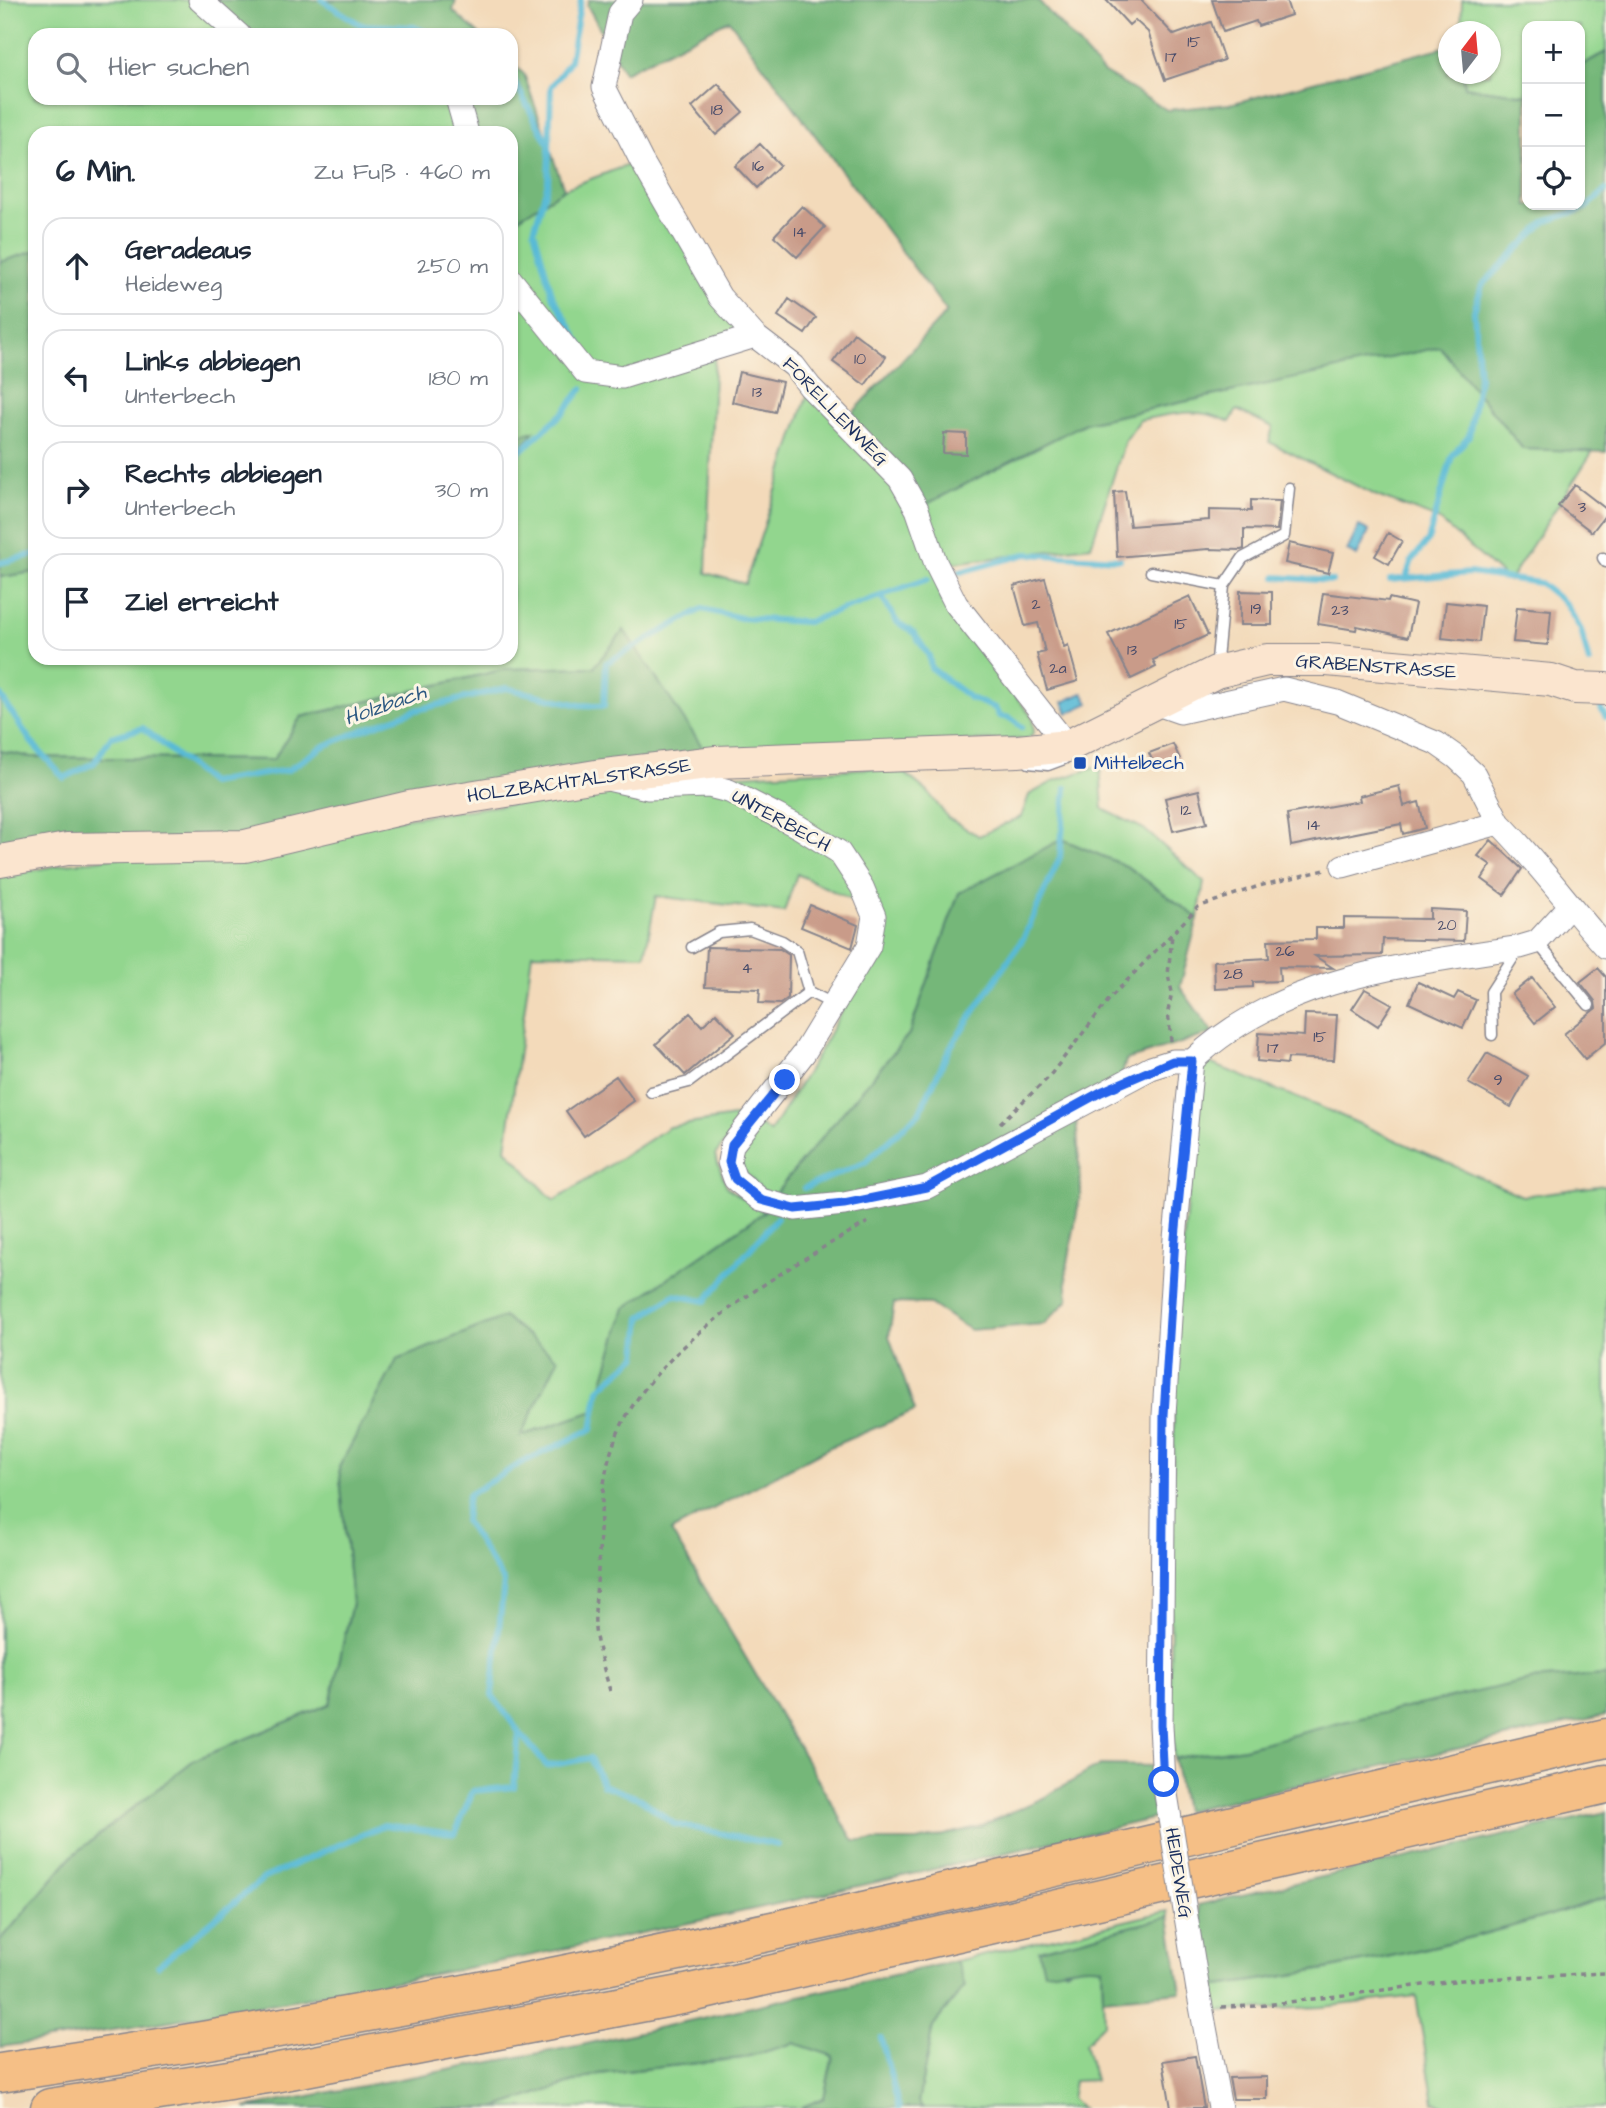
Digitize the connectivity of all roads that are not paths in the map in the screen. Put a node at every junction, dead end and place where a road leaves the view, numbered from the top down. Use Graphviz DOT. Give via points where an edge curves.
graph roads {
  1 [pos="200,0"];
  2 [pos="631,0"];
  3 [pos="231,28"];
  4 [pos="459,105"];
  5 [pos="465,126"];
  6 [pos="518,289"];
  7 [pos="755,336"];
  8 [pos="1289,488"];
  9 [pos="1152,572"];
  10 [pos="1224,586"];
  11 [pos="1216,672"];
  12 [pos="1606,689"];
  13 [pos="1154,704"];
  14 [pos="1068,746"];
  15 [pos="596,776"];
  16 [pos="1499,822"];
  17 [pos="0,861"];
  18 [pos="1343,866"];
  19 [pos="1569,907"];
  20 [pos="1528,944"];
  21 [pos="692,947"];
  22 [pos="1606,947"];
  23 [pos="809,992"];
  24 [pos="833,1004"];
  25 [pos="1589,1005"];
  26 [pos="1492,1035"];
  27 [pos="1189,1058"];
  28 [pos="651,1092"];
  29 [pos="1606,1738"];
  30 [pos="1606,1784"];
  31 [pos="0,2073"];
  32 [pos="50,2108"];
  33 [pos="1220,2108"];
  1 -- 3 [label="street"];
  2 -- 7 [label="street, FORELLENWEG" via="620,13 604,87 720,297"];
  4 -- 5 [label="street"];
  6 -- 7 [label="street" via="585,372 622,377"];
  7 -- 14 [label="street, FORELLENWEG" via="794,366 900,479 956,604"];
  8 -- 10 [label="lane" via="1284,536 1243,558"];
  9 -- 10 [label="lane"];
  10 -- 11 [label="lane"];
  11 -- 12 [label="street, GRABENSTRASSE" via="1267,660 1327,660"];
  11 -- 13 [label="street, GRABENSTRASSE"];
  13 -- 14 [label="street, HOLZBACHTALSTRASSE"];
  13 -- 16 [label="street" via="1180,712 1284,689 1337,702 1436,743 1456,757 1474,774"];
  14 -- 15 [label="street, HOLZBACHTALSTRASSE" via="716,762"];
  15 -- 17 [label="street, HOLZBACHTALSTRASSE" via="409,807 244,846 66,849"];
  15 -- 24 [label="street, UNTERBECH" via="648,788 709,786 729,791 839,852 874,916 869,946"];
  16 -- 18 [label="street"];
  16 -- 19 [label="street" via="1539,864"];
  19 -- 20 [label="street"];
  19 -- 22 [label="street"];
  20 -- 25 [label="lane"];
  20 -- 26 [label="lane" via="1491,992"];
  20 -- 27 [label="street" via="1409,964 1312,988 1251,1015"];
  21 -- 23 [label="lane" via="719,932 750,929 782,941 797,951"];
  23 -- 24 [label="lane"];
  23 -- 28 [label="lane" via="689,1082"];
  24 -- 27 [label="street, UNTERBECH" via="785,1080 732,1145 729,1162 735,1179 761,1200 795,1209 927,1187 1101,1092"];
  27 -- 33 [label="street, HEIDEWEG, bridge" via="1164,1415 1161,1725 1164,1782"];
  29 -- 31 [label="highway" via="604,1967 195,2044"];
  30 -- 32 [label="highway" via="686,1994 274,2073"];
}
